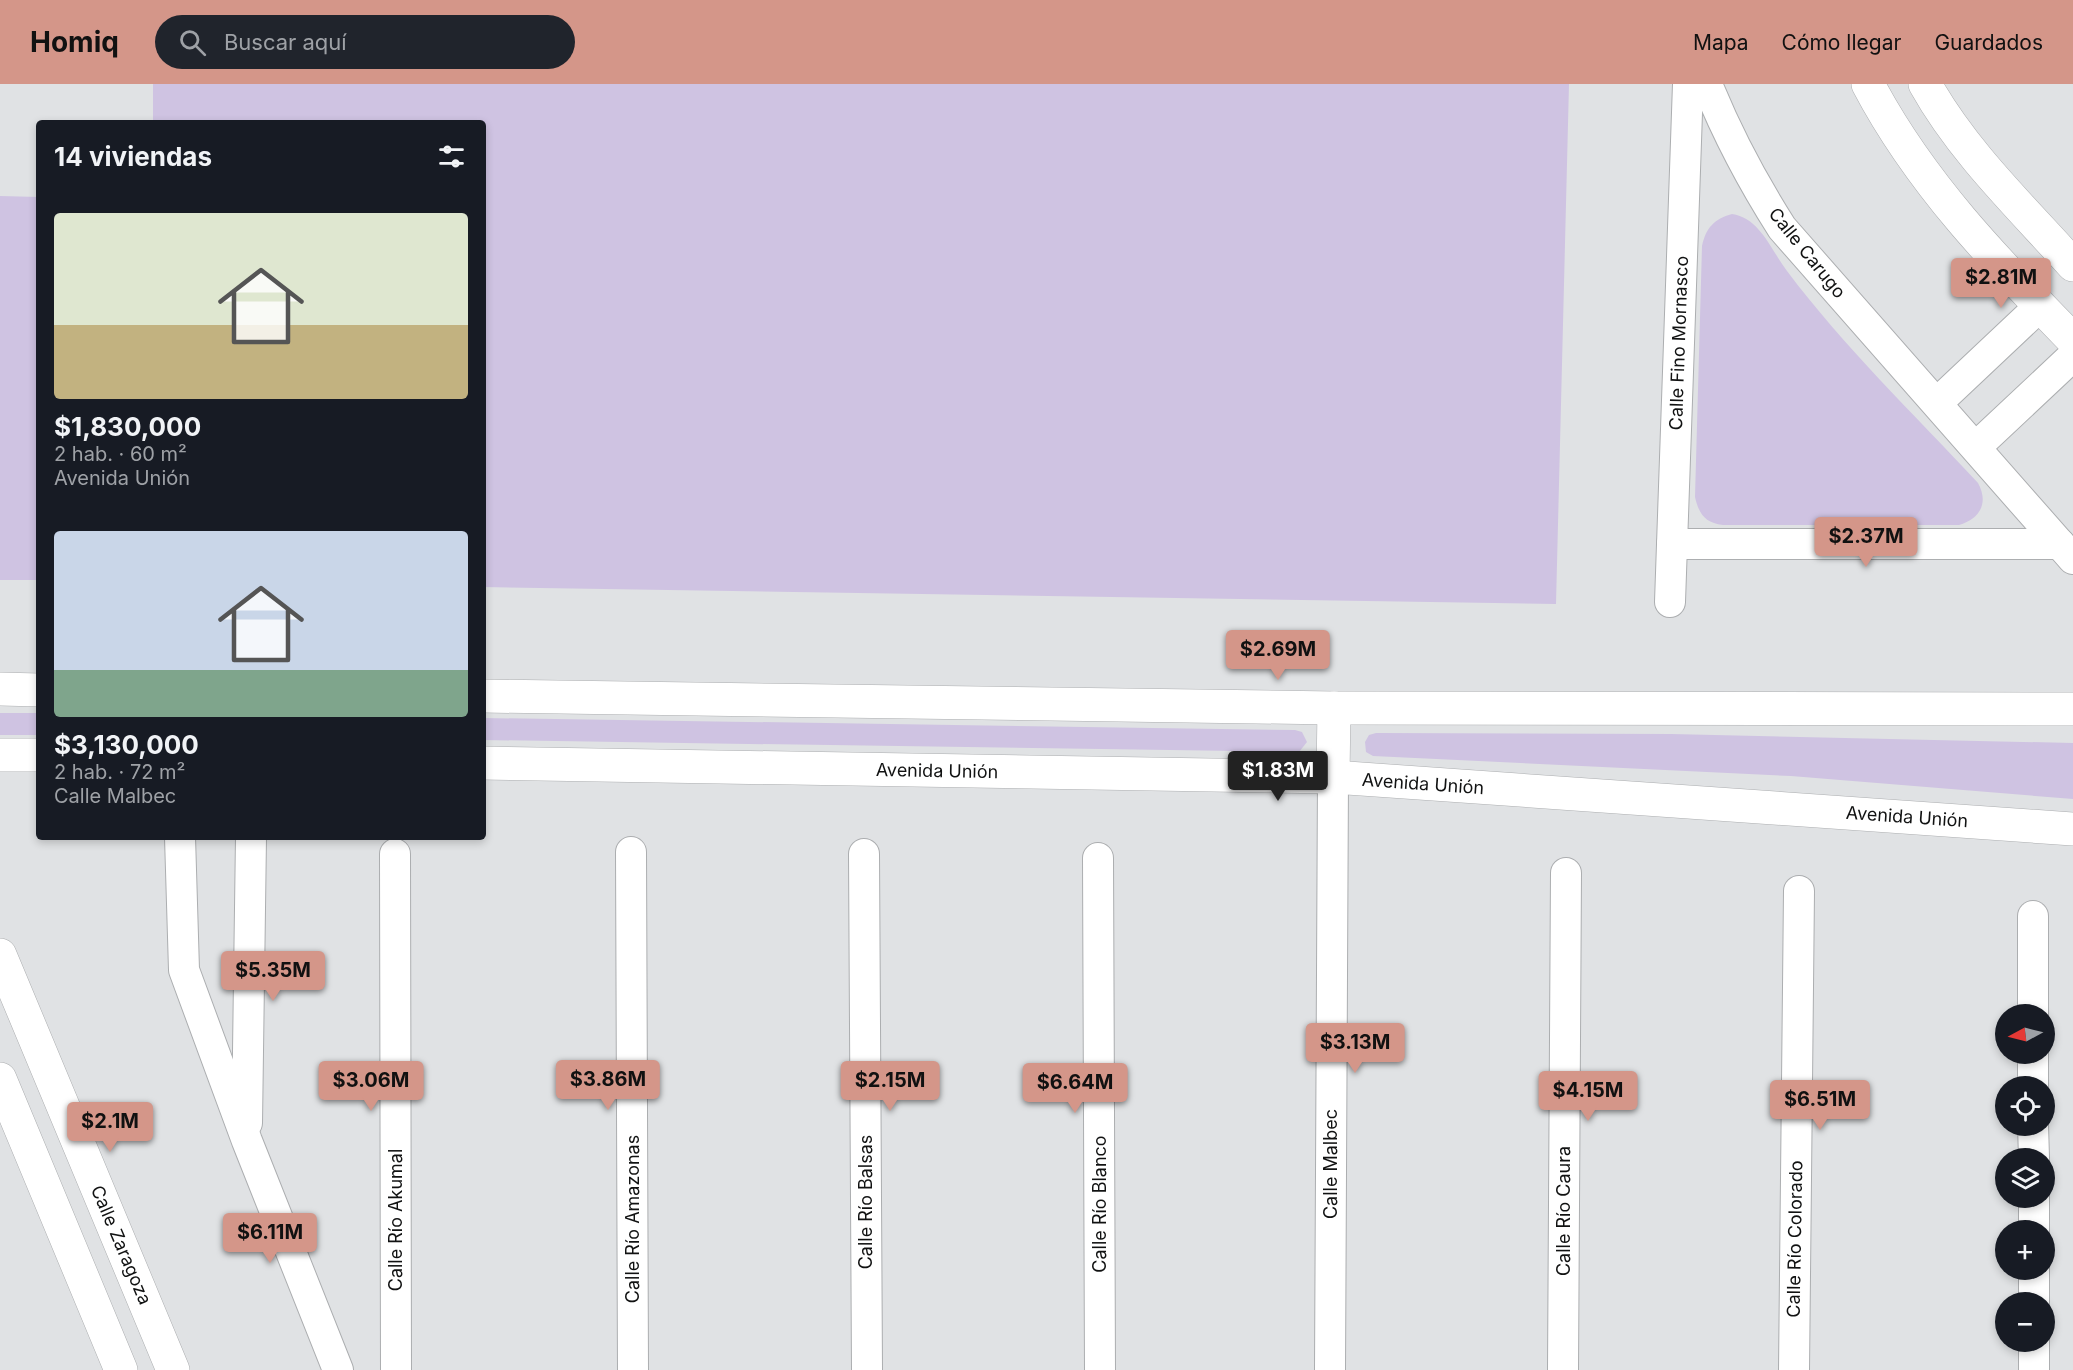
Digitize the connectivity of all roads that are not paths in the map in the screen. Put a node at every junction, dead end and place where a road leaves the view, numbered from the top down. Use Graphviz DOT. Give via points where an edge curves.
graph roads {
  1 [pos="1688,84"];
  2 [pos="1707,84"];
  3 [pos="1868,84"];
  4 [pos="1925,84"];
  5 [pos="2073,265"];
  6 [pos="2073,274"];
  7 [pos="2040,306"];
  8 [pos="2073,340"];
  9 [pos="2073,356"];
  10 [pos="1937,403"];
  11 [pos="1976,447"];
  12 [pos="1672,544"];
  13 [pos="2067,551"];
  14 [pos="1670,602"];
  15 [pos="0,689"];
  16 [pos="36,690"];
  17 [pos="486,696"];
  18 [pos="1334,708"];
  19 [pos="2073,709"];
  20 [pos="36,755"];
  21 [pos="2,756"];
  22 [pos="486,763"];
  23 [pos="1333,777"];
  24 [pos="2073,829"];
  25 [pos="180,840"];
  26 [pos="251,840"];
  27 [pos="632,852"];
  28 [pos="864,854"];
  29 [pos="394,855"];
  30 [pos="1098,858"];
  31 [pos="1566,873"];
  32 [pos="1799,891"];
  33 [pos="2033,916"];
  34 [pos="0,955"];
  35 [pos="2033,1004"];
  36 [pos="0,1079"];
  37 [pos="247,1141"];
  38 [pos="2034,1352"];
  39 [pos="121,1370"];
  40 [pos="173,1370"];
  41 [pos="338,1370"];
  42 [pos="396,1370"];
  43 [pos="633,1370"];
  44 [pos="867,1370"];
  45 [pos="1100,1370"];
  46 [pos="1330,1370"];
  47 [pos="1563,1370"];
  48 [pos="1794,1370"];
  49 [pos="2034,1370"];
  1 -- 12 [label="street, Calle Fino Mornasco"];
  2 -- 10 [label="street, Calle Carugo" via="1729,138 1782,228"];
  3 -- 7 [label="street" via="1888,124 1920,169 1963,224"];
  4 -- 5 [label="street" via="1944,120"];
  6 -- 7 [label="street"];
  7 -- 8 [label="street"];
  7 -- 10 [label="street"];
  9 -- 11 [label="street"];
  10 -- 11 [label="street, Calle Carugo"];
  11 -- 13 [label="street, Calle Carugo"];
  12 -- 13 [label="street"];
  12 -- 14 [label="street, Calle Fino Mornasco"];
  15 -- 16 [label="street"];
  17 -- 18 [label="street"];
  18 -- 19 [label="street"];
  18 -- 23 [label="street"];
  20 -- 21 [label="street"];
  22 -- 23 [label="street, Avenida Unión"];
  23 -- 24 [label="street, Avenida Unión"];
  23 -- 46 [label="street, Calle Malbec"];
  25 -- 37 [label="street" via="184,970"];
  26 -- 37 [label="street"];
  27 -- 43 [label="street, Calle Río Amazonas"];
  28 -- 44 [label="street, Calle Río Balsas"];
  29 -- 42 [label="street, Calle Río Akumal"];
  30 -- 45 [label="street, Calle Río Blanco"];
  31 -- 47 [label="street, Calle Río Caura"];
  32 -- 48 [label="street, Calle Río Colorado"];
  33 -- 35 [label="street"];
  34 -- 40 [label="street, Calle Zaragoza"];
  36 -- 39 [label="street"];
  37 -- 41 [label="street"];
  38 -- 49 [label="street"];
}
